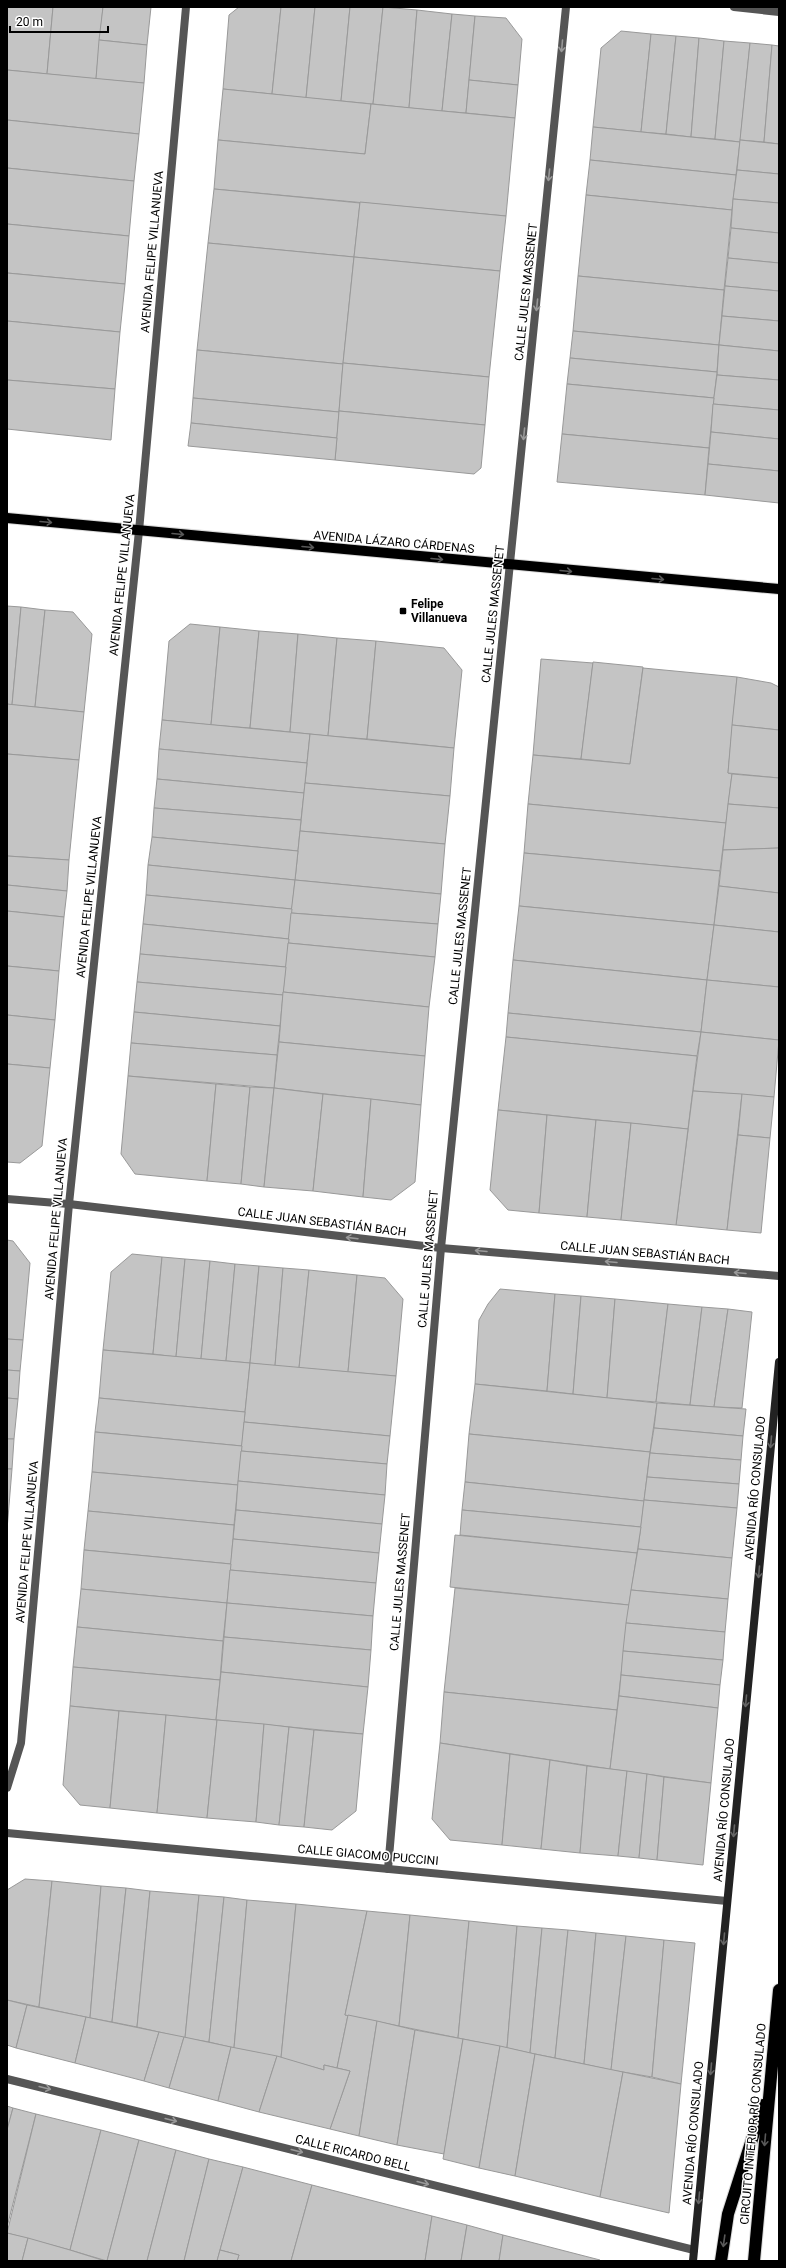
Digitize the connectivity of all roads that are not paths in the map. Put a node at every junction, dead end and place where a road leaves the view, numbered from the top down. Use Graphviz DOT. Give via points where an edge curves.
graph roads {
  1 [pos="186,7"];
  2 [pos="566,7"];
  3 [pos="734,7"];
  4 [pos="779,12"];
  5 [pos="7,518"];
  6 [pos="139,531"];
  7 [pos="510,566"];
  8 [pos="779,590"];
  9 [pos="7,1200"];
  10 [pos="69,1204"];
  11 [pos="441,1248"];
  12 [pos="779,1276"];
  13 [pos="779,1362"];
  14 [pos="7,1788"];
  15 [pos="7,1833"];
  16 [pos="388,1869"];
  17 [pos="727,1901"];
  18 [pos="779,1990"];
  19 [pos="7,2079"];
  20 [pos="770,2083"];
  21 [pos="694,2250"];
  22 [pos="693,2261"];
  23 [pos="721,2261"];
  24 [pos="754,2261"];
  1 -- 6 [label="street, AVENIDA FELIPE VILLANUEVA"];
  2 -- 7 [label="street, CALLE JULES MASSENET, one-way"];
  3 -- 4 [label="street"];
  5 -- 6 [label="main road, AVENIDA LÁZARO CÁRDENAS, one-way"];
  6 -- 7 [label="main road, AVENIDA LÁZARO CÁRDENAS, one-way"];
  6 -- 10 [label="street, AVENIDA FELIPE VILLANUEVA"];
  7 -- 8 [label="main road, AVENIDA LÁZARO CÁRDENAS, one-way"];
  7 -- 11 [label="street, CALLE JULES MASSENET"];
  9 -- 10 [label="street, CALLE JUAN SEBASTIÁN BACH"];
  11 -- 10 [label="street, CALLE JUAN SEBASTIÁN BACH, one-way"];
  10 -- 14 [label="street, AVENIDA FELIPE VILLANUEVA" via="21,1743"];
  12 -- 11 [label="street, CALLE JUAN SEBASTIÁN BACH, one-way"];
  11 -- 16 [label="street, CALLE JULES MASSENET"];
  13 -- 17 [label="main road, AVENIDA RÍO CONSULADO, one-way"];
  15 -- 16 [label="street, CALLE GIACOMO PUCCINI"];
  16 -- 17 [label="street, CALLE GIACOMO PUCCINI"];
  17 -- 21 [label="main road, AVENIDA RÍO CONSULADO, one-way"];
  18 -- 20 [label="highway, CIRCUITO INTERIOR RÍO CONSULADO"];
  19 -- 21 [label="street, CALLE RICARDO BELL, one-way"];
  20 -- 23 [label="highway, one-way" via="734,2189"];
  20 -- 24 [label="highway, CIRCUITO INTERIOR RÍO CONSULADO, one-way"];
  21 -- 22 [label="main road, AVENIDA RÍO CONSULADO"];
}
